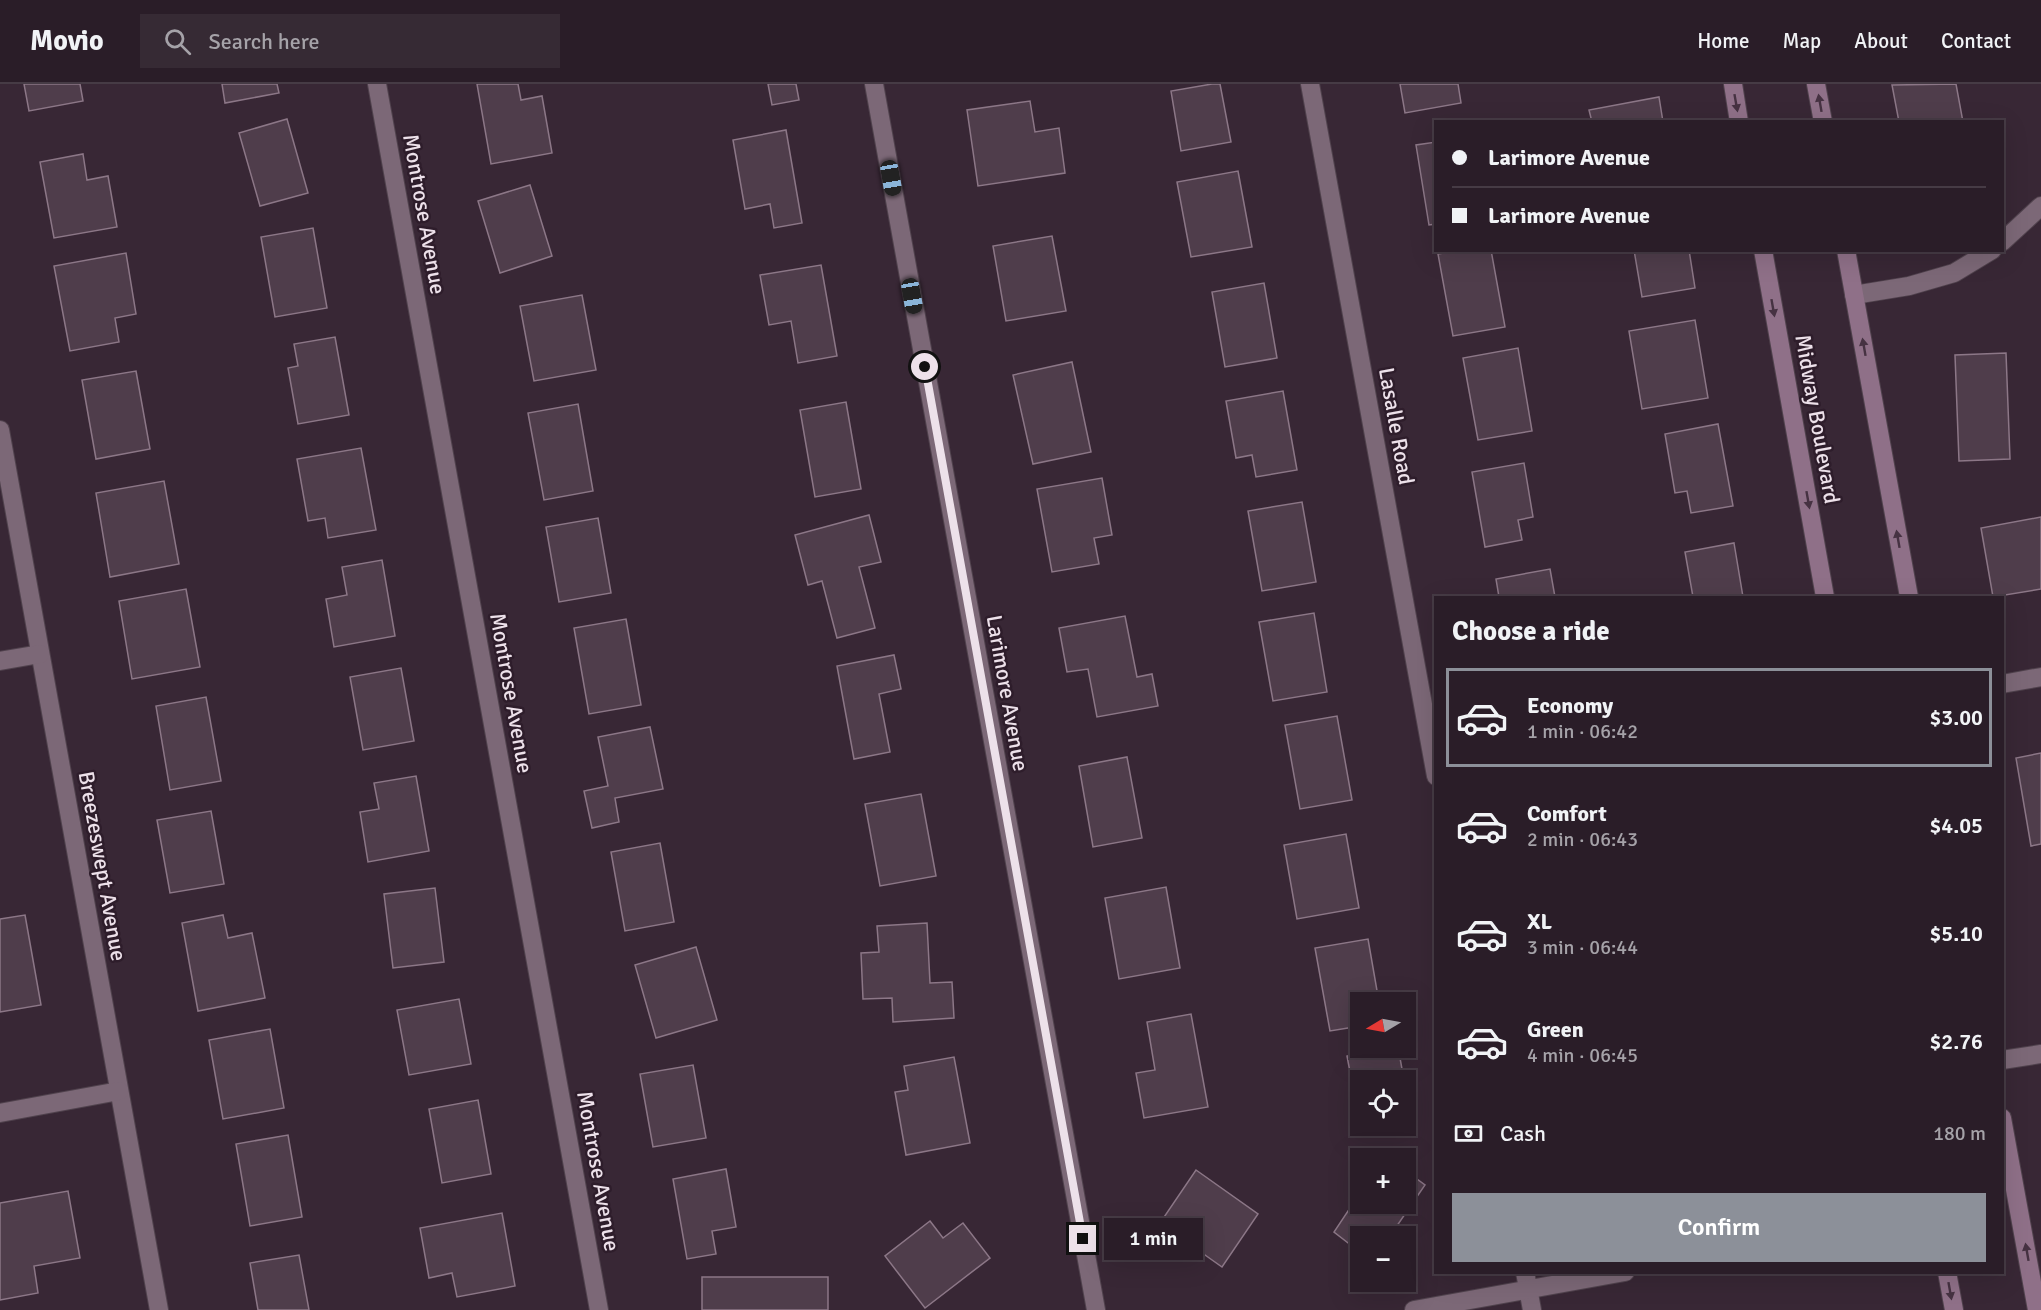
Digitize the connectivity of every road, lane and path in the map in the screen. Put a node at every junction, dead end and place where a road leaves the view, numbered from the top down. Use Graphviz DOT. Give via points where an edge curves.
graph roads {
  1 [pos="377,84"];
  2 [pos="874,84"];
  3 [pos="1310,84"];
  4 [pos="1733,84"];
  5 [pos="1816,84"];
  6 [pos="1740,120"];
  7 [pos="1823,120"];
  8 [pos="2041,206"];
  9 [pos="2004,240"];
  10 [pos="1763,252"];
  11 [pos="1846,252"];
  12 [pos="1989,252"];
  13 [pos="1854,295"];
  14 [pos="0,430"];
  15 [pos="1825,596"];
  16 [pos="1909,596"];
  17 [pos="40,654"];
  18 [pos="0,661"];
  19 [pos="2041,677"];
  20 [pos="2004,684"];
  21 [pos="1434,765"];
  22 [pos="2041,1054"];
  23 [pos="2004,1060"];
  24 [pos="119,1091"];
  25 [pos="0,1113"];
  26 [pos="2004,1129"];
  27 [pos="1603,1274"];
  28 [pos="1947,1274"];
  29 [pos="1527,1281"];
  30 [pos="159,1310"];
  31 [pos="599,1310"];
  32 [pos="1096,1310"];
  33 [pos="1414,1310"];
  34 [pos="1532,1310"];
  35 [pos="1954,1310"];
  36 [pos="2037,1310"];
  1 -- 31 [label="street, Montrose Avenue"];
  2 -- 32 [label="street, Larimore Avenue"];
  3 -- 21 [label="street, Lasalle Road"];
  4 -- 6 [label="street, one-way"];
  7 -- 5 [label="street, one-way"];
  8 -- 9 [label="street"];
  10 -- 15 [label="street, Midway Boulevard, one-way"];
  11 -- 13 [label="street"];
  12 -- 13 [label="street" via="1954,273 1909,286"];
  16 -- 13 [label="street, one-way"];
  14 -- 17 [label="street, Breezeswept Avenue"];
  17 -- 18 [label="street"];
  17 -- 24 [label="street, Breezeswept Avenue"];
  19 -- 20 [label="street"];
  22 -- 23 [label="street"];
  24 -- 25 [label="street"];
  24 -- 30 [label="street, Breezeswept Avenue"];
  36 -- 26 [label="street, one-way"];
  27 -- 29 [label="street"];
  28 -- 35 [label="street, one-way"];
  29 -- 33 [label="street"];
  29 -- 34 [label="street"];
}
